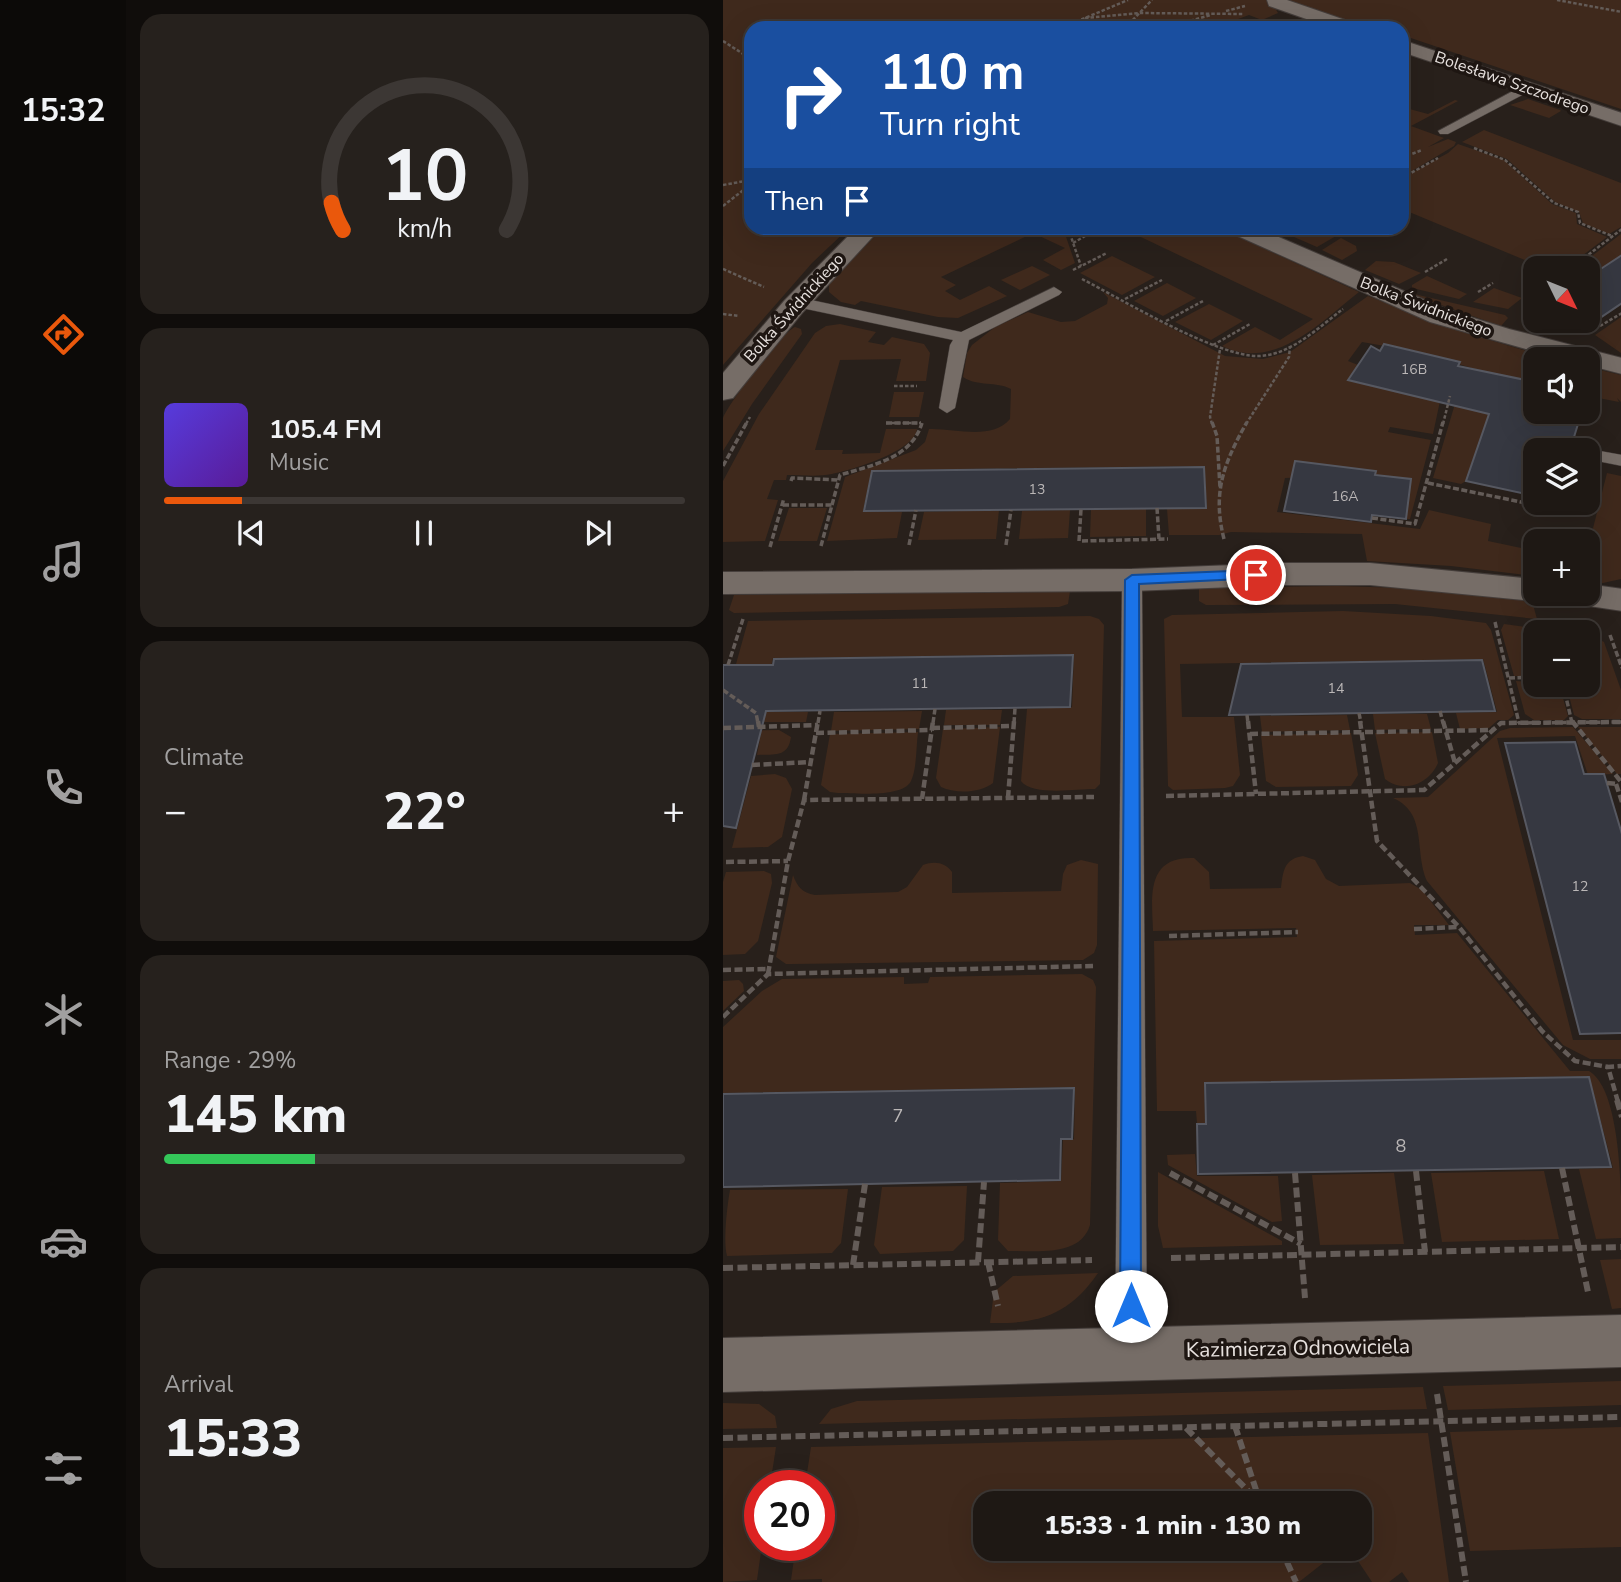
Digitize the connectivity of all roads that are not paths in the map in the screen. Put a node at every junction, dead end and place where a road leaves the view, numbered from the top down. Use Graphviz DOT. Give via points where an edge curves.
graph roads {
  1 [pos="1275,2"];
  2 [pos="1331,21"];
  3 [pos="1409,48"];
  4 [pos="1526,88"];
  5 [pos="1621,120"];
  6 [pos="1444,131"];
  7 [pos="861,235"];
  8 [pos="1260,235"];
  9 [pos="1054,292"];
  10 [pos="797,302"];
  11 [pos="963,337"];
  12 [pos="1621,366"];
  13 [pos="723,392"];
  14 [pos="947,408"];
  15 [pos="1600,456"];
  16 [pos="1621,461"];
  17 [pos="1132,580"];
  18 [pos="723,583"];
  19 [pos="1523,589"];
  20 [pos="1600,597"];
  21 [pos="1621,600"];
  22 [pos="1609,1341"];
  23 [pos="1131,1352"];
  24 [pos="723,1365"];
  1 -- 2 [label="street"];
  3 -- 4 [label="street, Bolesława Szczodrego"];
  4 -- 5 [label="street, Bolesława Szczodrego"];
  4 -- 6 [label="lane"];
  7 -- 10 [label="street, Bolka Świdnickiego"];
  8 -- 12 [label="street, Bolka Świdnickiego" via="1456,322"];
  9 -- 11 [label="lane"];
  10 -- 11 [label="lane"];
  10 -- 13 [label="street, Bolka Świdnickiego"];
  11 -- 14 [label="lane"];
  15 -- 16 [label="lane"];
  17 -- 18 [label="street"];
  17 -- 19 [label="street" via="1370,574"];
  17 -- 23 [label="lane"];
  20 -- 21 [label="street"];
  22 -- 23 [label="street, Kazimierza Odnowiciela"];
  23 -- 24 [label="street, Kazimierza Odnowiciela"];
}
